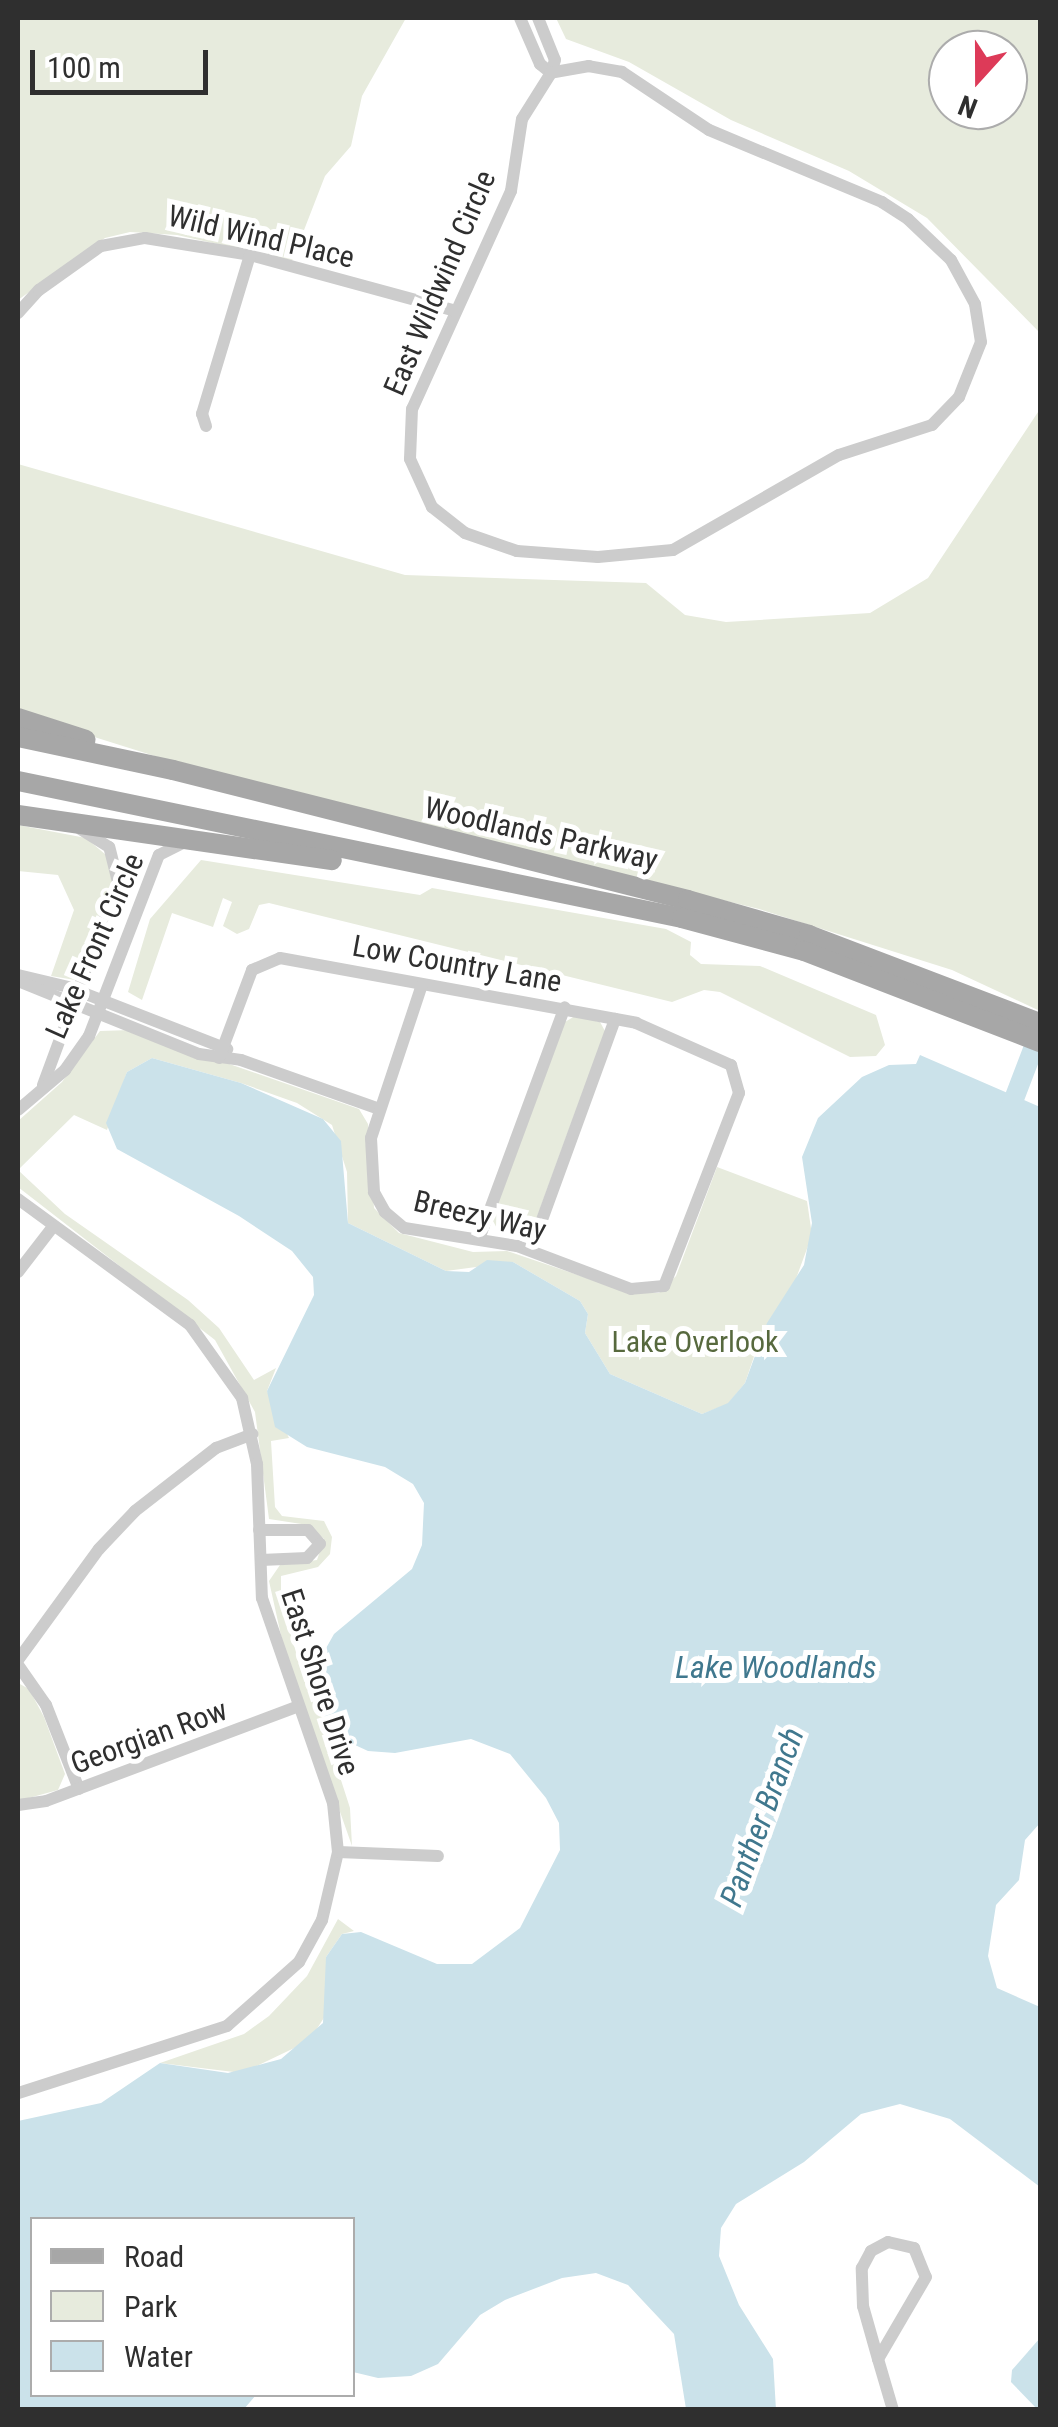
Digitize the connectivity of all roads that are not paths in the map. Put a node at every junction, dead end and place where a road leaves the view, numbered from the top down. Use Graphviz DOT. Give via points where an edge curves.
graph roads {
  1 [pos="520,18"];
  2 [pos="538,18"];
  3 [pos="551,74"];
  4 [pos="250,255"];
  5 [pos="456,310"];
  6 [pos="18,314"];
  7 [pos="206,426"];
  8 [pos="18,718"];
  9 [pos="18,737"];
  10 [pos="174,770"];
  11 [pos="18,782"];
  12 [pos="18,815"];
  13 [pos="65,821"];
  14 [pos="199,837"];
  15 [pos="571,896"];
  16 [pos="18,978"];
  17 [pos="422,985"];
  18 [pos="81,992"];
  19 [pos="939,992"];
  20 [pos="105,1000"];
  21 [pos="75,1008"];
  22 [pos="564,1008"];
  23 [pos="98,1017"];
  24 [pos="615,1019"];
  25 [pos="1040,1023"];
  26 [pos="1040,1042"];
  27 [pos="221,1052"];
  28 [pos="43,1085"];
  29 [pos="18,1110"];
  30 [pos="379,1110"];
  31 [pos="18,1200"];
  32 [pos="52,1228"];
  33 [pos="479,1239"];
  34 [pos="531,1250"];
  35 [pos="18,1272"];
  36 [pos="644,1291"];
  37 [pos="252,1434"];
  38 [pos="260,1530"];
  39 [pos="262,1560"];
  40 [pos="18,1663"];
  41 [pos="296,1708"];
  42 [pos="78,1789"];
  43 [pos="18,1805"];
  44 [pos="338,1852"];
  45 [pos="438,1856"];
  46 [pos="18,2092"];
  47 [pos="878,2359"];
  48 [pos="893,2410"];
  1 -- 3 [label="street"];
  2 -- 3 [label="street" via="556,60"];
  3 -- 5 [label="street, East Wildwind Circle" via="522,120 511,191"];
  3 -- 5 [label="street, East Wildwind Circle" via="588,66 622,72 709,130 882,202 951,260 975,304 981,342 959,396 932,425 839,455 699,539 634,556 554,555 489,543 432,507 410,459 412,409"];
  4 -- 5 [label="street, Wild Wind Place"];
  4 -- 6 [label="street, Wild Wind Place" via="169,239 122,240 82,258"];
  4 -- 7 [label="street" via="202,414"];
  8 -- 10 [label="main road"];
  9 -- 10 [label="main road, Woodlands Parkway"];
  10 -- 19 [label="main road, Woodlands Parkway" via="688,900"];
  11 -- 15 [label="main road, Woodlands Parkway"];
  12 -- 13 [label="main road"];
  13 -- 14 [label="main road"];
  13 -- 18 [label="street, Lake Front Circle" via="108,848 118,870"];
  14 -- 15 [label="main road"];
  14 -- 20 [label="street, Lake Front Circle" via="159,854"];
  15 -- 19 [label="main road, Woodlands Parkway" via="804,951"];
  16 -- 18 [label="street"];
  16 -- 21 [label="street"];
  17 -- 22 [label="street, Low Country Lane"];
  17 -- 27 [label="street, Low Country Lane" via="264,960 252,970"];
  17 -- 30 [label="street"];
  18 -- 20 [label="street"];
  18 -- 21 [label="street, Lake Front Circle"];
  19 -- 25 [label="main road, Woodlands Parkway"];
  19 -- 26 [label="main road, Woodlands Parkway"];
  20 -- 23 [label="street, Lake Front Circle"];
  20 -- 27 [label="street"];
  21 -- 23 [label="street"];
  21 -- 28 [label="street, Lake Front Circle"];
  22 -- 24 [label="street, Low Country Lane"];
  22 -- 33 [label="street"];
  23 -- 27 [label="street"];
  23 -- 28 [label="street, Lake Front Circle" via="65,1070"];
  24 -- 34 [label="street"];
  24 -- 36 [label="street, Low Country Lane" via="684,1042 738,1075 739,1093 672,1277"];
  27 -- 30 [label="street"];
  28 -- 29 [label="street, Lake Front Circle"];
  30 -- 33 [label="street, Breezy Way" via="371,1138 374,1192 404,1228"];
  31 -- 32 [label="street, East Shore Drive"];
  32 -- 35 [label="street"];
  32 -- 37 [label="street, East Shore Drive" via="190,1325 242,1398"];
  33 -- 34 [label="street, Breezy Way"];
  34 -- 36 [label="street, Breezy Way"];
  37 -- 38 [label="street, East Shore Drive"];
  37 -- 40 [label="street" via="216,1448 136,1511 99,1549"];
  38 -- 39 [label="street, East Shore Drive"];
  38 -- 39 [label="street" via="308,1530 320,1544 307,1558"];
  39 -- 41 [label="street, East Shore Drive" via="262,1598"];
  40 -- 42 [label="street" via="46,1705"];
  41 -- 42 [label="street, Georgian Row"];
  41 -- 44 [label="street, East Shore Drive" via="333,1804"];
  42 -- 43 [label="street, Georgian Row"];
  44 -- 45 [label="street"];
  44 -- 46 [label="street, East Shore Drive" via="322,1920 298,1962 227,2026"];
  47 -- 47 [label="street" via="926,2277 914,2248 888,2242 871,2250 862,2268 863,2306"];
  47 -- 48 [label="street"];
}
